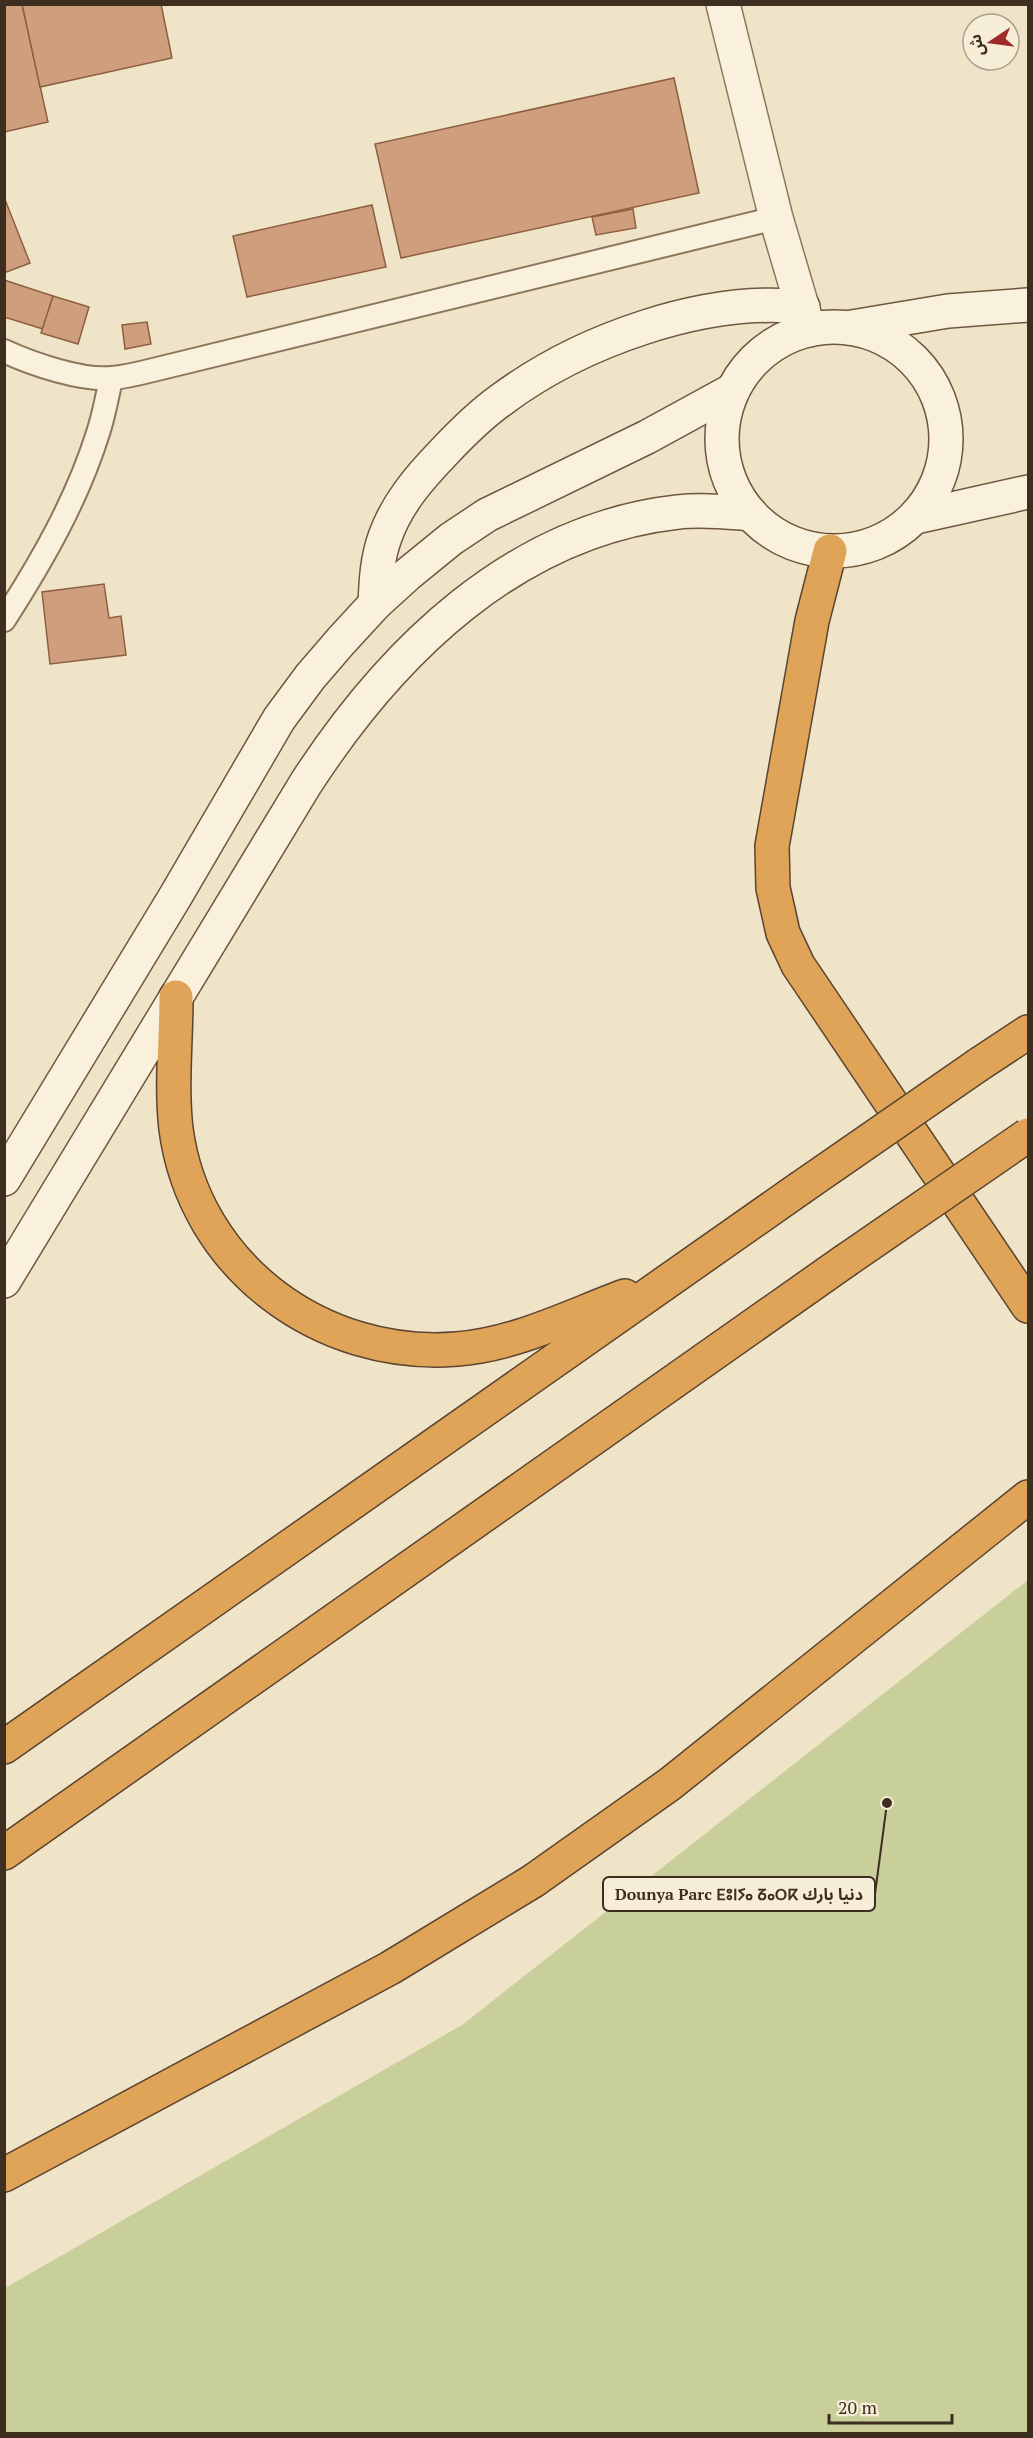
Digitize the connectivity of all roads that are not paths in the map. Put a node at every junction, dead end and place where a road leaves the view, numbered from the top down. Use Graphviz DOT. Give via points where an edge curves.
graph roads {
  1 [pos="723,4"];
  2 [pos="776,218"];
  3 [pos="1029,304"];
  4 [pos="806,319"];
  5 [pos="852,327"];
  6 [pos="7,355"];
  7 [pos="111,379"];
  8 [pos="733,390"];
  9 [pos="1029,492"];
  10 [pos="751,514"];
  11 [pos="916,517"];
  12 [pos="830,551"];
  13 [pos="375,604"];
  14 [pos="4,620"];
  15 [pos="176,997"];
  16 [pos="1029,1032"];
  17 [pos="1029,1135"];
  18 [pos="4,1179"];
  19 [pos="669,1280"];
  20 [pos="4,1281"];
  21 [pos="1029,1306"];
  22 [pos="1029,1497"];
  23 [pos="4,1748"];
  24 [pos="4,1853"];
  25 [pos="4,2175"];
  1 -- 2 [label="main road"];
  2 -- 4 [label="main road"];
  2 -- 7 [label="lane"];
  3 -- 5 [label="main road" via="948,311"];
  4 -- 5 [label="main road"];
  4 -- 8 [label="main road" via="765,350"];
  4 -- 13 [label="main road" via="750,305 706,310 579,354 500,400 417,480 399,507 384,537"];
  5 -- 11 [label="main road" via="878,335 921,368 944,416 943,470"];
  6 -- 7 [label="lane" via="65,372"];
  7 -- 14 [label="lane" via="99,432 82,477 57,531"];
  8 -- 10 [label="main road" via="724,415 722,441 735,492"];
  8 -- 13 [label="main road" via="487,515 451,539"];
  9 -- 11 [label="main road"];
  10 -- 12 [label="main road" via="769,531 792,543"];
  10 -- 15 [label="main road" via="679,511 632,519 596,531 549,549 484,588 442,621 389,673 334,739"];
  11 -- 12 [label="main road" via="870,546"];
  12 -- 21 [label="highway" via="812,621 772,846 773,888 783,933 798,965"];
  13 -- 18 [label="main road" via="310,677 279,719"];
  15 -- 19 [label="highway" via="176,1130 196,1198 234,1259 259,1285 298,1313 352,1338 387,1347 458,1349 528,1332"];
  15 -- 20 [label="main road"];
  16 -- 19 [label="highway, bridge"];
  17 -- 24 [label="highway, bridge"];
  19 -- 23 [label="highway"];
  22 -- 25 [label="highway" via="670,1785 533,1881 380,1974"];
}
